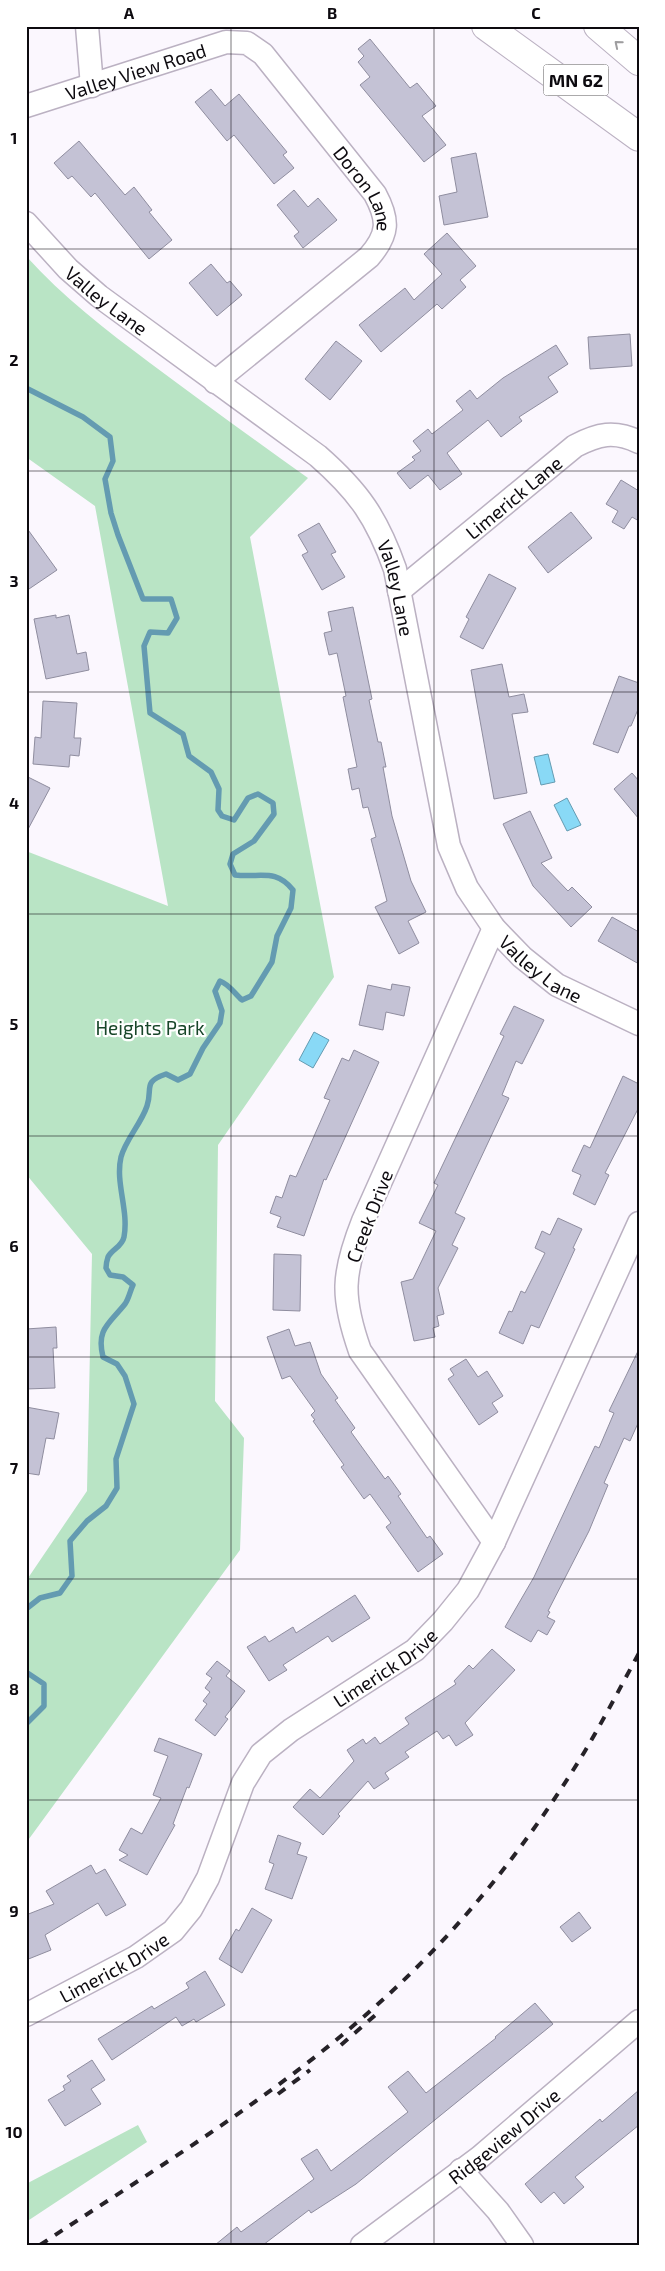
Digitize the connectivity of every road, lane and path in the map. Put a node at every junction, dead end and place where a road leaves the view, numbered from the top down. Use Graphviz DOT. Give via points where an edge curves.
graph roads {
  1 [pos="87,26"];
  2 [pos="486,26"];
  3 [pos="513,26"];
  4 [pos="598,26"];
  5 [pos="247,43"];
  6 [pos="639,61"];
  7 [pos="92,86"];
  8 [pos="26,106"];
  9 [pos="639,135"];
  10 [pos="26,223"];
  11 [pos="215,382"];
  12 [pos="639,442"];
  13 [pos="399,591"];
  14 [pos="494,928"];
  15 [pos="639,1024"];
  16 [pos="639,1222"];
  17 [pos="494,1542"];
  18 [pos="26,2015"];
  19 [pos="639,2021"];
  20 [pos="461,2170"];
  21 [pos="362,2245"];
  22 [pos="522,2245"];
  1 -- 7 [label="street"];
  2 -- 9 [label="highway"];
  3 -- 9 [label="highway, MN 62"];
  6 -- 4 [label="highway, MN 62, one-way"];
  5 -- 7 [label="street, Valley View Road" via="226,42"];
  5 -- 11 [label="street, Doron Lane" via="263,54 375,194 383,210 386,227 380,244 369,257"];
  7 -- 8 [label="street, Valley View Road"];
  10 -- 11 [label="street, Valley Lane" via="68,269 99,296"];
  11 -- 13 [label="street, Valley Lane" via="318,456 344,479 366,507 383,537"];
  12 -- 13 [label="street, Limerick Lane" via="624,435 608,434 575,446"];
  13 -- 14 [label="street, Valley Lane" via="449,846 467,888"];
  14 -- 15 [label="street, Valley Lane" via="522,957 557,985"];
  14 -- 17 [label="street, Creek Drive" via="350,1252 345,1286 348,1319 360,1351"];
  16 -- 17 [label="street, Limerick Drive"];
  17 -- 18 [label="street, Limerick Drive" via="468,1590 415,1650 290,1730 262,1754 243,1783 208,1878 192,1909 173,1931 136,1957"];
  19 -- 20 [label="street, Ridgeview Drive"];
  20 -- 21 [label="street, Ridgeview Drive"];
  20 -- 22 [label="street"];
}
